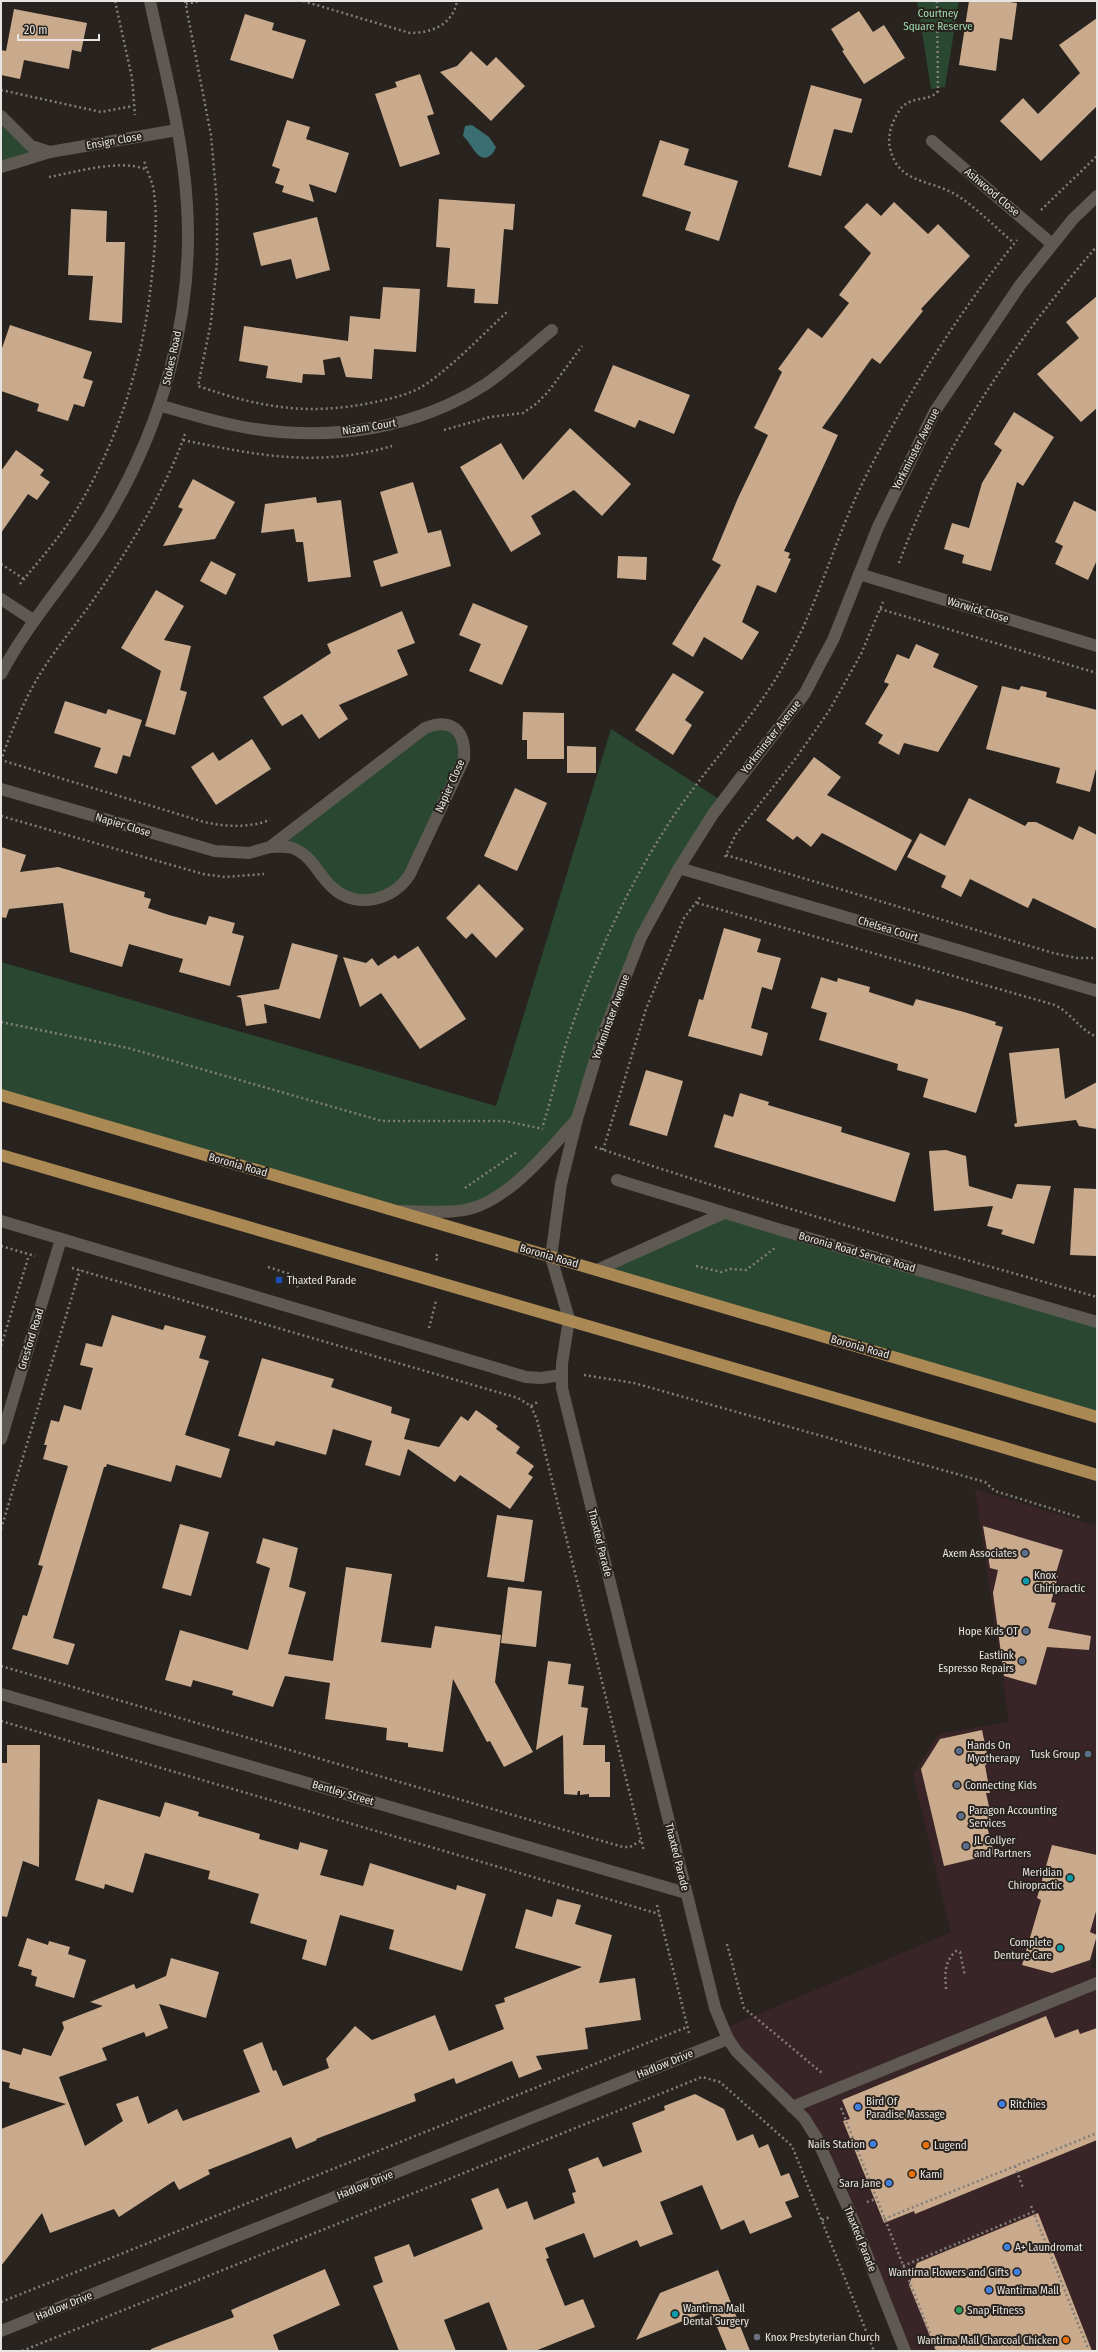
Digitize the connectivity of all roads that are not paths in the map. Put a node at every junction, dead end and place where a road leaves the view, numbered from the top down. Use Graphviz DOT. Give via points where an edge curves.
graph roads {
  1 [pos="150,1"];
  2 [pos="1,116"];
  3 [pos="177,130"];
  4 [pos="932,141"];
  5 [pos="50,152"];
  6 [pos="1,167"];
  7 [pos="1097,196"];
  8 [pos="1052,244"];
  9 [pos="552,330"];
  10 [pos="161,406"];
  11 [pos="859,574"];
  12 [pos="1,599"];
  13 [pos="34,620"];
  14 [pos="1097,646"];
  15 [pos="1,674"];
  16 [pos="1,789"];
  17 [pos="270,847"];
  18 [pos="679,868"];
  19 [pos="1097,991"];
  20 [pos="1,1096"];
  21 [pos="577,1119"];
  22 [pos="1,1155"];
  23 [pos="617,1180"];
  24 [pos="394,1211"];
  25 [pos="724,1213"];
  26 [pos="1,1221"];
  27 [pos="61,1238"];
  28 [pos="551,1257"];
  29 [pos="597,1270"];
  30 [pos="569,1319"];
  31 [pos="1097,1322"];
  32 [pos="561,1375"];
  33 [pos="1097,1417"];
  34 [pos="1,1439"];
  35 [pos="1097,1475"];
  36 [pos="1,1694"];
  37 [pos="686,1893"];
  38 [pos="1097,1983"];
  39 [pos="728,2039"];
  40 [pos="792,2107"];
  41 [pos="1,2331"];
  42 [pos="905,2351"];
  1 -- 3 [label="street, Stokes Road"];
  2 -- 5 [label="street, Ensign Close" via="31,146"];
  3 -- 5 [label="street, Ensign Close"];
  3 -- 10 [label="street, Stokes Road" via="187,206 186,263 178,330"];
  4 -- 8 [label="street, Ashwood Close"];
  5 -- 6 [label="street, Ensign Close"];
  7 -- 8 [label="street, Yorkminster Avenue"];
  8 -- 11 [label="street, Yorkminster Avenue" via="1020,285 935,411 897,485"];
  9 -- 10 [label="street, Nizam Court" via="487,383 467,395 431,412 388,426 360,431 285,432 254,429"];
  10 -- 13 [label="street, Stokes Road" via="131,476 107,518 88,549"];
  11 -- 14 [label="street, Warwick Close"];
  11 -- 18 [label="street, Yorkminster Avenue" via="833,640 805,693 735,782"];
  12 -- 13 [label="street"];
  13 -- 15 [label="street, Stokes Road"];
  16 -- 17 [label="street, Napier Close" via="215,851 249,853"];
  17 -- 17 [label="street, Napier Close" via="425,728 436,723 455,728 461,733 464,741 464,759 410,874 405,882 390,894 376,900 360,901 346,896 333,888 302,853 289,847"];
  18 -- 19 [label="street, Chelsea Court"];
  18 -- 21 [label="street, Yorkminster Avenue" via="641,937 614,1003"];
  20 -- 24 [label="main road, Boronia Road"];
  21 -- 24 [label="street" via="528,1170 490,1200 468,1209"];
  21 -- 28 [label="street, Yorkminster Avenue" via="561,1184"];
  22 -- 30 [label="main road" via="440,1284"];
  23 -- 25 [label="street, Boronia Road Service Road"];
  24 -- 28 [label="main road, Boronia Road"];
  25 -- 29 [label="street"];
  25 -- 31 [label="street, Boronia Road Service Road"];
  26 -- 27 [label="street"];
  27 -- 32 [label="street" via="526,1377"];
  27 -- 34 [label="street, Gresford Road"];
  28 -- 29 [label="main road, Boronia Road"];
  28 -- 30 [label="street, Yorkminster Avenue"];
  29 -- 33 [label="main road, Boronia Road"];
  30 -- 32 [label="street, Thaxted Parade"];
  30 -- 35 [label="main road"];
  32 -- 37 [label="street, Thaxted Parade" via="562,1388"];
  36 -- 37 [label="street, Bentley Street"];
  37 -- 39 [label="street, Thaxted Parade" via="715,2008"];
  38 -- 40 [label="street"];
  39 -- 40 [label="street, Thaxted Parade" via="745,2061"];
  39 -- 41 [label="street, Hadlow Drive"];
  40 -- 42 [label="street, Thaxted Parade" via="811,2127 829,2161"];
}
